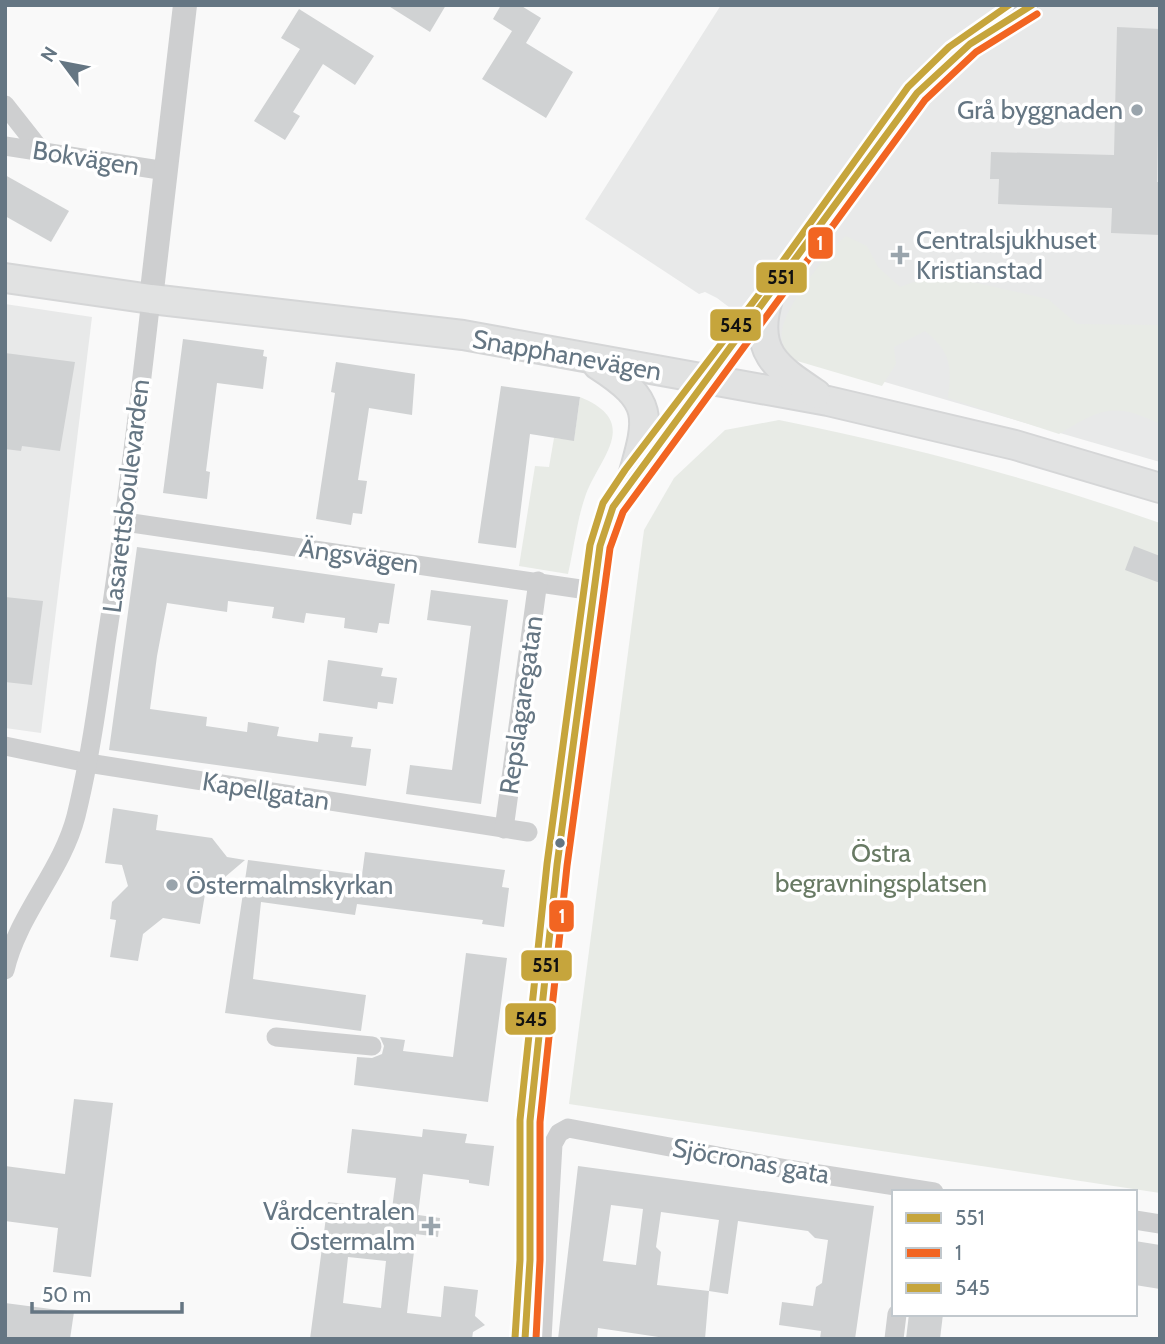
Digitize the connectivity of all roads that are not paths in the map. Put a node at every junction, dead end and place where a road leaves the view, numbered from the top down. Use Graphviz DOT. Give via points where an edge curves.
graph roads {
  1 [pos="185,5"];
  2 [pos="1030,6"];
  3 [pos="5,105"];
  4 [pos="5,146"];
  5 [pos="42,152"];
  6 [pos="166,171"];
  7 [pos="5,278"];
  8 [pos="150,299"];
  9 [pos="768,299"];
  10 [pos="587,358"];
  11 [pos="704,379"];
  12 [pos="828,401"];
  13 [pos="633,476"];
  14 [pos="1160,488"];
  15 [pos="125,522"];
  16 [pos="538,581"];
  17 [pos="594,591"];
  18 [pos="5,746"];
  19 [pos="88,764"];
  20 [pos="504,829"];
  21 [pos="527,832"];
  22 [pos="5,970"];
  23 [pos="276,1037"];
  24 [pos="372,1046"];
  25 [pos="910,1190"];
  26 [pos="1137,1220"];
  27 [pos="1160,1224"];
  28 [pos="897,1316"];
  29 [pos="525,1339"];
  30 [pos="542,1339"];
  31 [pos="894,1339"];
  1 -- 6 [label="street, Lasarettsboulevarden"];
  2 -- 9 [label="street" via="978,38 917,93"];
  3 -- 5 [label="street"];
  4 -- 5 [label="street, Bokvägen"];
  5 -- 6 [label="street, Bokvägen"];
  6 -- 8 [label="street, Lasarettsboulevarden"];
  7 -- 8 [label="main road, Snapphanevägen"];
  8 -- 10 [label="main road, Snapphanevägen" via="463,335"];
  8 -- 15 [label="street, Lasarettsboulevarden"];
  9 -- 11 [label="street"];
  9 -- 12 [label="main road" via="762,330 768,354 779,369"];
  10 -- 11 [label="main road, Snapphanevägen"];
  10 -- 13 [label="main road" via="631,388 641,403 646,424"];
  11 -- 12 [label="main road, Snapphanevägen"];
  11 -- 13 [label="street"];
  12 -- 14 [label="main road, Snapphanevägen" via="1015,445"];
  13 -- 17 [label="street" via="600,546"];
  15 -- 16 [label="street, Ängsvägen"];
  15 -- 19 [label="street, Lasarettsboulevarden"];
  16 -- 17 [label="street, Ängsvägen"];
  16 -- 20 [label="street, Repslagaregatan"];
  17 -- 29 [label="street" via="557,865 530,1121 531,1247"];
  18 -- 19 [label="street, Kapellgatan"];
  19 -- 20 [label="street, Kapellgatan"];
  19 -- 22 [label="street, Lasarettsboulevarden" via="75,819 58,862 32,905"];
  20 -- 21 [label="street, Kapellgatan"];
  23 -- 24 [label="street"];
  25 -- 30 [label="street, Sjöcronas gata" via="568,1128 553,1144"];
  26 -- 27 [label="street"];
  28 -- 31 [label="street"];
}
